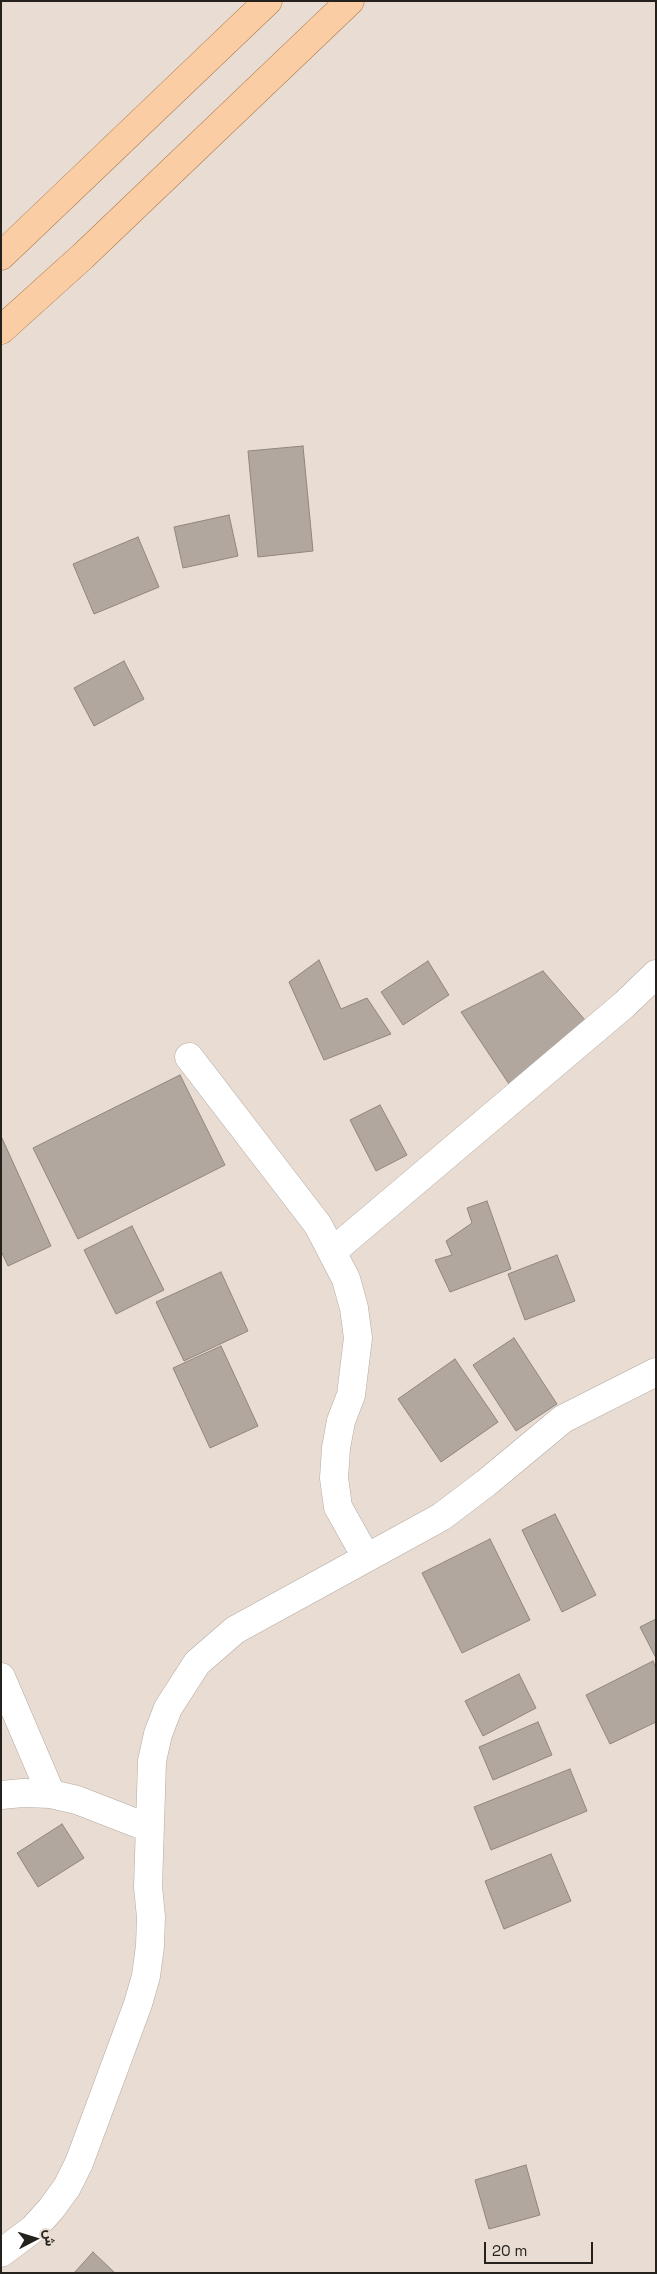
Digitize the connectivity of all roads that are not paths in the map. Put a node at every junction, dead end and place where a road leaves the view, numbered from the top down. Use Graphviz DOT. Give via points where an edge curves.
graph roads {
  1 [pos="268,1"];
  2 [pos="350,1"];
  3 [pos="1,256"];
  4 [pos="1,330"];
  5 [pos="656,974"];
  6 [pos="189,1057"];
  7 [pos="333,1251"];
  8 [pos="656,1372"];
  9 [pos="366,1557"];
  10 [pos="1,1677"];
  11 [pos="51,1794"];
  12 [pos="1,1795"];
  13 [pos="149,1828"];
  14 [pos="1,2253"];
  1 -- 3 [label="main road"];
  2 -- 4 [label="main road"];
  5 -- 7 [label="street"];
  6 -- 7 [label="street" via="318,1225"];
  7 -- 9 [label="street" via="346,1279 358,1338 351,1395 341,1421 336,1448 334,1478 338,1507"];
  8 -- 9 [label="street" via="563,1419 441,1517"];
  9 -- 13 [label="street" via="235,1630 197,1663 168,1708 158,1734 152,1761"];
  10 -- 11 [label="street"];
  11 -- 12 [label="street"];
  11 -- 13 [label="street" via="77,1800"];
  13 -- 14 [label="street" via="150,1946 138,2004 79,2163 67,2187 33,2229"];
}
